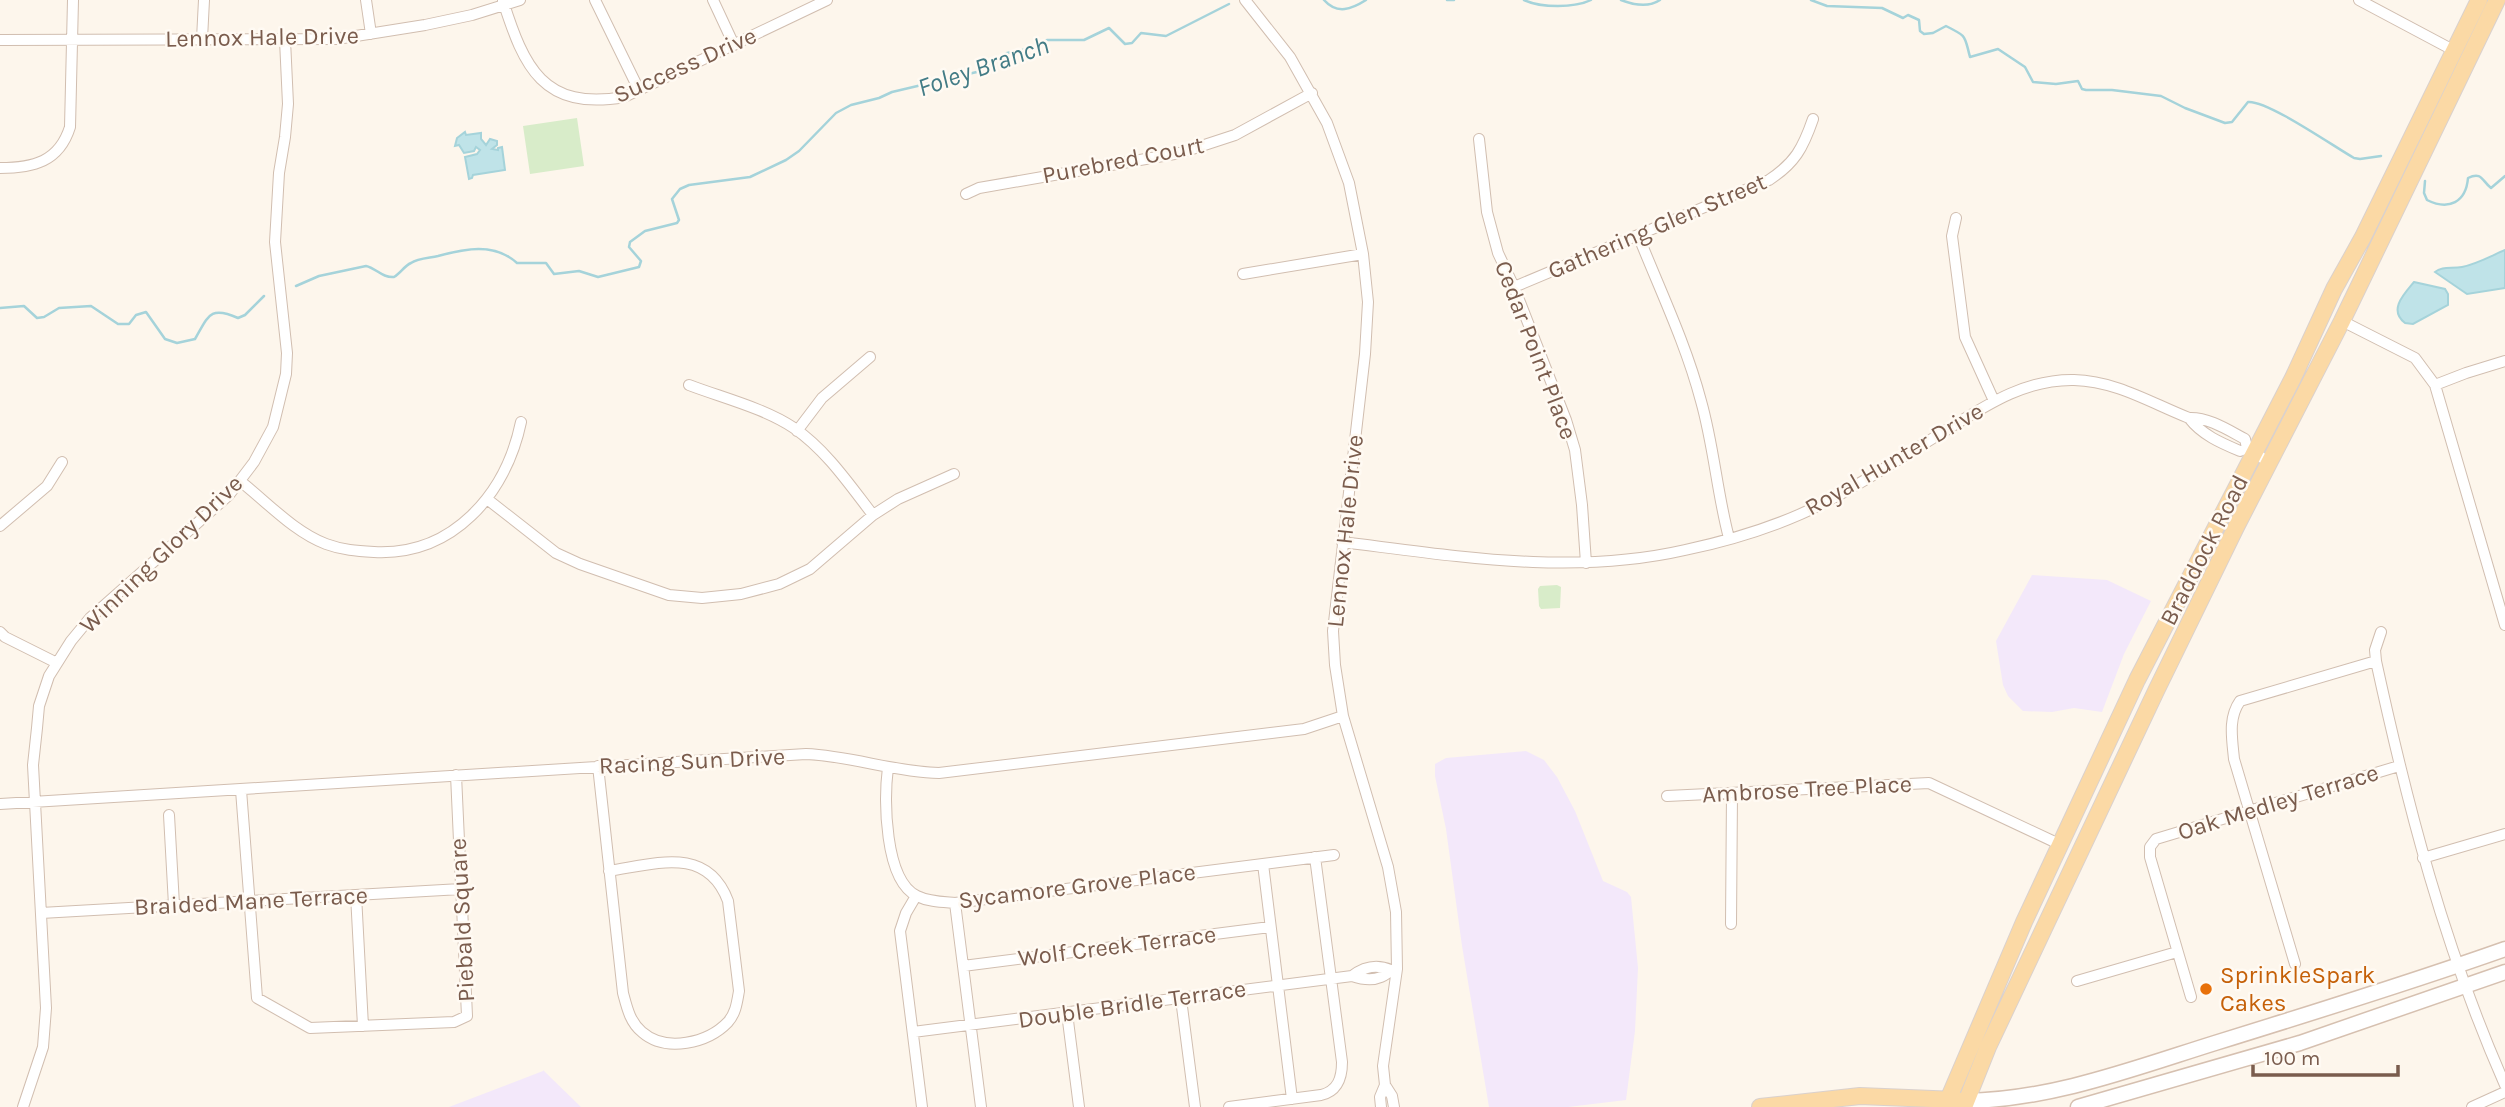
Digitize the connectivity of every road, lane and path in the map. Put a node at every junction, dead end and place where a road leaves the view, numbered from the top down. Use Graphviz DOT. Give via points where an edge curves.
graph roads {
  1 [pos="72,0"];
  2 [pos="204,0"];
  3 [pos="366,0"];
  4 [pos="520,0"];
  5 [pos="713,0"];
  6 [pos="827,0"];
  7 [pos="1245,0"];
  8 [pos="2359,0"];
  9 [pos="2479,0"];
  10 [pos="2497,0"];
  11 [pos="599,1"];
  12 [pos="503,3"];
  13 [pos="371,34"];
  14 [pos="202,39"];
  15 [pos="0,40"];
  16 [pos="285,40"];
  17 [pos="71,41"];
  18 [pos="734,45"];
  19 [pos="2454,50"];
  20 [pos="639,90"];
  21 [pos="1312,93"];
  22 [pos="1813,120"];
  23 [pos="1479,139"];
  24 [pos="0,168"];
  25 [pos="2404,192"];
  26 [pos="966,194"];
  27 [pos="1956,218"];
  28 [pos="1638,235"];
  29 [pos="1363,254"];
  30 [pos="1243,274"];
  31 [pos="1514,287"];
  32 [pos="2342,321"];
  33 [pos="870,357"];
  34 [pos="2505,361"];
  35 [pos="690,385"];
  36 [pos="2435,386"];
  37 [pos="1994,401"];
  38 [pos="521,422"];
  39 [pos="797,431"];
  40 [pos="2251,450"];
  41 [pos="62,462"];
  42 [pos="2270,463"];
  43 [pos="954,474"];
  44 [pos="240,481"];
  45 [pos="487,499"];
  46 [pos="873,515"];
  47 [pos="0,526"];
  48 [pos="1729,538"];
  49 [pos="1342,542"];
  50 [pos="1586,563"];
  51 [pos="2505,625"];
  52 [pos="0,632"];
  53 [pos="2381,632"];
  54 [pos="2376,661"];
  55 [pos="57,663"];
  56 [pos="2137,680"];
  57 [pos="1343,716"];
  58 [pos="598,766"];
  59 [pos="2399,766"];
  60 [pos="888,767"];
  61 [pos="2117,772"];
  62 [pos="456,775"];
  63 [pos="241,790"];
  64 [pos="1732,793"];
  65 [pos="1667,796"];
  66 [pos="35,803"];
  67 [pos="0,804"];
  68 [pos="2249,811"];
  69 [pos="169,815"];
  70 [pos="2505,834"];
  71 [pos="2059,844"];
  72 [pos="1334,855"];
  73 [pos="1315,857"];
  74 [pos="2423,858"];
  75 [pos="1263,864"];
  76 [pos="609,871"];
  77 [pos="461,888"];
  78 [pos="356,895"];
  79 [pos="916,895"];
  80 [pos="249,901"];
  81 [pos="955,903"];
  82 [pos="174,905"];
  83 [pos="41,913"];
  84 [pos="1731,924"];
  85 [pos="1270,927"];
  86 [pos="2041,934"];
  87 [pos="2505,949"];
  88 [pos="2177,952"];
  89 [pos="2295,964"];
  90 [pos="2458,965"];
  91 [pos="963,966"];
  92 [pos="1394,970"];
  93 [pos="2505,972"];
  94 [pos="1331,978"];
  95 [pos="2077,981"];
  96 [pos="1278,985"];
  97 [pos="2465,986"];
  98 [pos="2191,997"];
  99 [pos="1181,999"];
  100 [pos="1067,1013"];
  101 [pos="363,1026"];
  102 [pos="970,1026"];
  103 [pos="913,1032"];
  104 [pos="1385,1085"];
  105 [pos="2505,1085"];
  106 [pos="2505,1093"];
  107 [pos="1292,1099"];
  108 [pos="1946,1103"];
  109 [pos="1965,1104"];
  110 [pos="23,1107"];
  111 [pos="922,1107"];
  112 [pos="981,1107"];
  113 [pos="1079,1107"];
  114 [pos="1195,1107"];
  115 [pos="1229,1107"];
  116 [pos="1381,1107"];
  117 [pos="1394,1107"];
  118 [pos="1760,1107"];
  119 [pos="2078,1107"];
  120 [pos="2472,1107"];
  1 -- 17 [label="street"];
  2 -- 14 [label="street"];
  3 -- 13 [label="street"];
  4 -- 12 [label="street, Lennox Hale Drive"];
  5 -- 18 [label="street"];
  6 -- 18 [label="street, Success Drive"];
  7 -- 21 [label="street, Lennox Hale Drive"];
  8 -- 19 [label="street"];
  9 -- 19 [label="main road, Braddock Road"];
  10 -- 25 [label="main road, Braddock Road"];
  11 -- 20 [label="street"];
  12 -- 13 [label="street, Lennox Hale Drive" via="437,23"];
  12 -- 20 [label="street, Success Drive" via="524,58 544,82 582,100 607,100"];
  13 -- 16 [label="street, Lennox Hale Drive"];
  14 -- 16 [label="street, Lennox Hale Drive"];
  14 -- 17 [label="street, Lennox Hale Drive"];
  15 -- 17 [label="street, Lennox Hale Drive"];
  16 -- 44 [label="street, Winning Glory Drive" via="288,104 275,242 286,330 286,374 269,437"];
  17 -- 24 [label="street" via="67,139 33,166"];
  18 -- 20 [label="street, Success Drive"];
  19 -- 25 [label="main road" via="2451,72 2422,131"];
  19 -- 40 [label="main road, Braddock Road"];
  21 -- 26 [label="street, Purebred Court" via="1234,135 1181,153"];
  21 -- 29 [label="street, Lennox Hale Drive" via="1349,183"];
  22 -- 28 [label="street, Gathering Glen Street" via="1793,162 1776,176"];
  23 -- 31 [label="street, Cedar Point Place" via="1487,212 1498,253"];
  25 -- 32 [label="main road, Braddock Road"];
  27 -- 37 [label="street" via="1952,236 1965,337"];
  28 -- 31 [label="street, Gathering Glen Street"];
  28 -- 48 [label="street" via="1701,400"];
  29 -- 30 [label="street"];
  29 -- 49 [label="street, Lennox Hale Drive" via="1368,302"];
  31 -- 50 [label="street, Cedar Point Place" via="1575,450"];
  32 -- 36 [label="street" via="2415,358"];
  32 -- 42 [label="main road, Braddock Road"];
  33 -- 39 [label="street" via="822,398"];
  34 -- 36 [label="street"];
  35 -- 39 [label="street"];
  36 -- 51 [label="street"];
  37 -- 40 [label="street, Royal Hunter Drive" via="2036,384 2100,382 2189,418 2198,430 2240,451"];
  37 -- 48 [label="street, Royal Hunter Drive" via="1837,496"];
  38 -- 45 [label="street" via="516,446"];
  39 -- 46 [label="street" via="834,465"];
  40 -- 42 [label="street, Royal Hunter Drive"];
  40 -- 56 [label="main road, Braddock Road"];
  41 -- 47 [label="street" via="47,486"];
  42 -- 61 [label="main road, Braddock Road"];
  43 -- 46 [label="street"];
  44 -- 45 [label="street" via="306,534 347,551 419,548 447,535"];
  44 -- 55 [label="street, Winning Glory Drive" via="89,618"];
  45 -- 46 [label="street" via="556,553 669,595 702,598 741,594 810,569"];
  48 -- 50 [label="street, Royal Hunter Drive" via="1684,551"];
  49 -- 50 [label="street, Royal Hunter Drive" via="1496,561"];
  49 -- 57 [label="street, Lennox Hale Drive" via="1333,631"];
  52 -- 55 [label="street"];
  53 -- 54 [label="street"];
  54 -- 59 [label="street"];
  54 -- 68 [label="street" via="2240,701 2232,711 2231,731"];
  55 -- 66 [label="street, Winning Glory Drive" via="39,706 33,765"];
  56 -- 61 [label="main road" via="2141,702 2113,762"];
  56 -- 71 [label="main road, Braddock Road"];
  57 -- 60 [label="street, Racing Sun Drive" via="1304,729 939,773"];
  57 -- 92 [label="street, Lennox Hale Drive" via="1388,867 1396,912"];
  58 -- 60 [label="street, Racing Sun Drive" via="806,754 835,755"];
  58 -- 62 [label="street, Racing Sun Drive"];
  58 -- 76 [label="street"];
  59 -- 68 [label="street, Oak Medley Terrace"];
  59 -- 74 [label="street"];
  60 -- 79 [label="street" via="885,790 896,873"];
  61 -- 86 [label="main road, Braddock Road"];
  62 -- 63 [label="street, Racing Sun Drive"];
  62 -- 77 [label="street, Piebald Square"];
  63 -- 66 [label="street, Racing Sun Drive"];
  63 -- 80 [label="street, Piebald Square"];
  64 -- 65 [label="street, Ambrose Tree Place"];
  64 -- 71 [label="street, Ambrose Tree Place" via="1929,783"];
  64 -- 84 [label="street"];
  66 -- 67 [label="street, Racing Sun Drive"];
  66 -- 83 [label="street, Winning Glory Drive"];
  68 -- 88 [label="street, Oak Medley Terrace" via="2156,839 2150,847"];
  68 -- 89 [label="street"];
  69 -- 82 [label="street"];
  70 -- 74 [label="street"];
  71 -- 86 [label="main road" via="2064,853 2040,913"];
  71 -- 108 [label="main road, Braddock Road"];
  72 -- 73 [label="street, Sycamore Grove Place"];
  73 -- 75 [label="street, Sycamore Grove Place"];
  73 -- 94 [label="street"];
  74 -- 90 [label="street"];
  75 -- 81 [label="street, Sycamore Grove Place"];
  75 -- 85 [label="street"];
  76 -- 76 [label="street" via="623,993 633,1021 658,1041 708,1037 730,1020 739,991 724,891 701,867 684,862"];
  77 -- 78 [label="street, Braided Mane Terrace"];
  77 -- 101 [label="street, Piebald Square" via="467,1016 454,1022"];
  78 -- 80 [label="street, Braided Mane Terrace"];
  78 -- 101 [label="street"];
  79 -- 81 [label="street, Sycamore Grove Place"];
  79 -- 103 [label="street" via="900,931"];
  80 -- 82 [label="street, Braided Mane Terrace"];
  80 -- 101 [label="street, Piebald Square" via="257,998 310,1028"];
  81 -- 91 [label="street"];
  82 -- 83 [label="street, Braided Mane Terrace"];
  83 -- 110 [label="street, Winning Glory Drive" via="46,1008 43,1047"];
  85 -- 91 [label="street, Wolf Creek Terrace"];
  85 -- 96 [label="street"];
  86 -- 109 [label="main road, Braddock Road"];
  87 -- 90 [label="main road"];
  88 -- 95 [label="street"];
  88 -- 98 [label="street, Oak Medley Terrace"];
  90 -- 97 [label="street"];
  90 -- 109 [label="main road" via="2064,1088"];
  91 -- 102 [label="street"];
  92 -- 94 [label="street, Double Bridle Terrace" via="1380,965"];
  92 -- 104 [label="street, Lennox Hale Drive"];
  93 -- 97 [label="main road"];
  94 -- 96 [label="street, Double Bridle Terrace"];
  94 -- 107 [label="street" via="1342,1062 1340,1079 1328,1093"];
  96 -- 99 [label="street, Double Bridle Terrace"];
  96 -- 107 [label="street"];
  97 -- 105 [label="street"];
  97 -- 119 [label="main road" via="2300,1043"];
  99 -- 100 [label="street, Double Bridle Terrace"];
  99 -- 114 [label="street"];
  100 -- 102 [label="street, Double Bridle Terrace"];
  100 -- 113 [label="street"];
  102 -- 103 [label="street, Double Bridle Terrace"];
  102 -- 112 [label="street"];
  103 -- 111 [label="street"];
  104 -- 116 [label="street, Lennox Hale Drive"];
  104 -- 117 [label="street, Lennox Hale Drive"];
  106 -- 120 [label="street"];
  107 -- 115 [label="street"];
  108 -- 109 [label="main road"];
  108 -- 118 [label="main road" via="1860,1096"];
}
